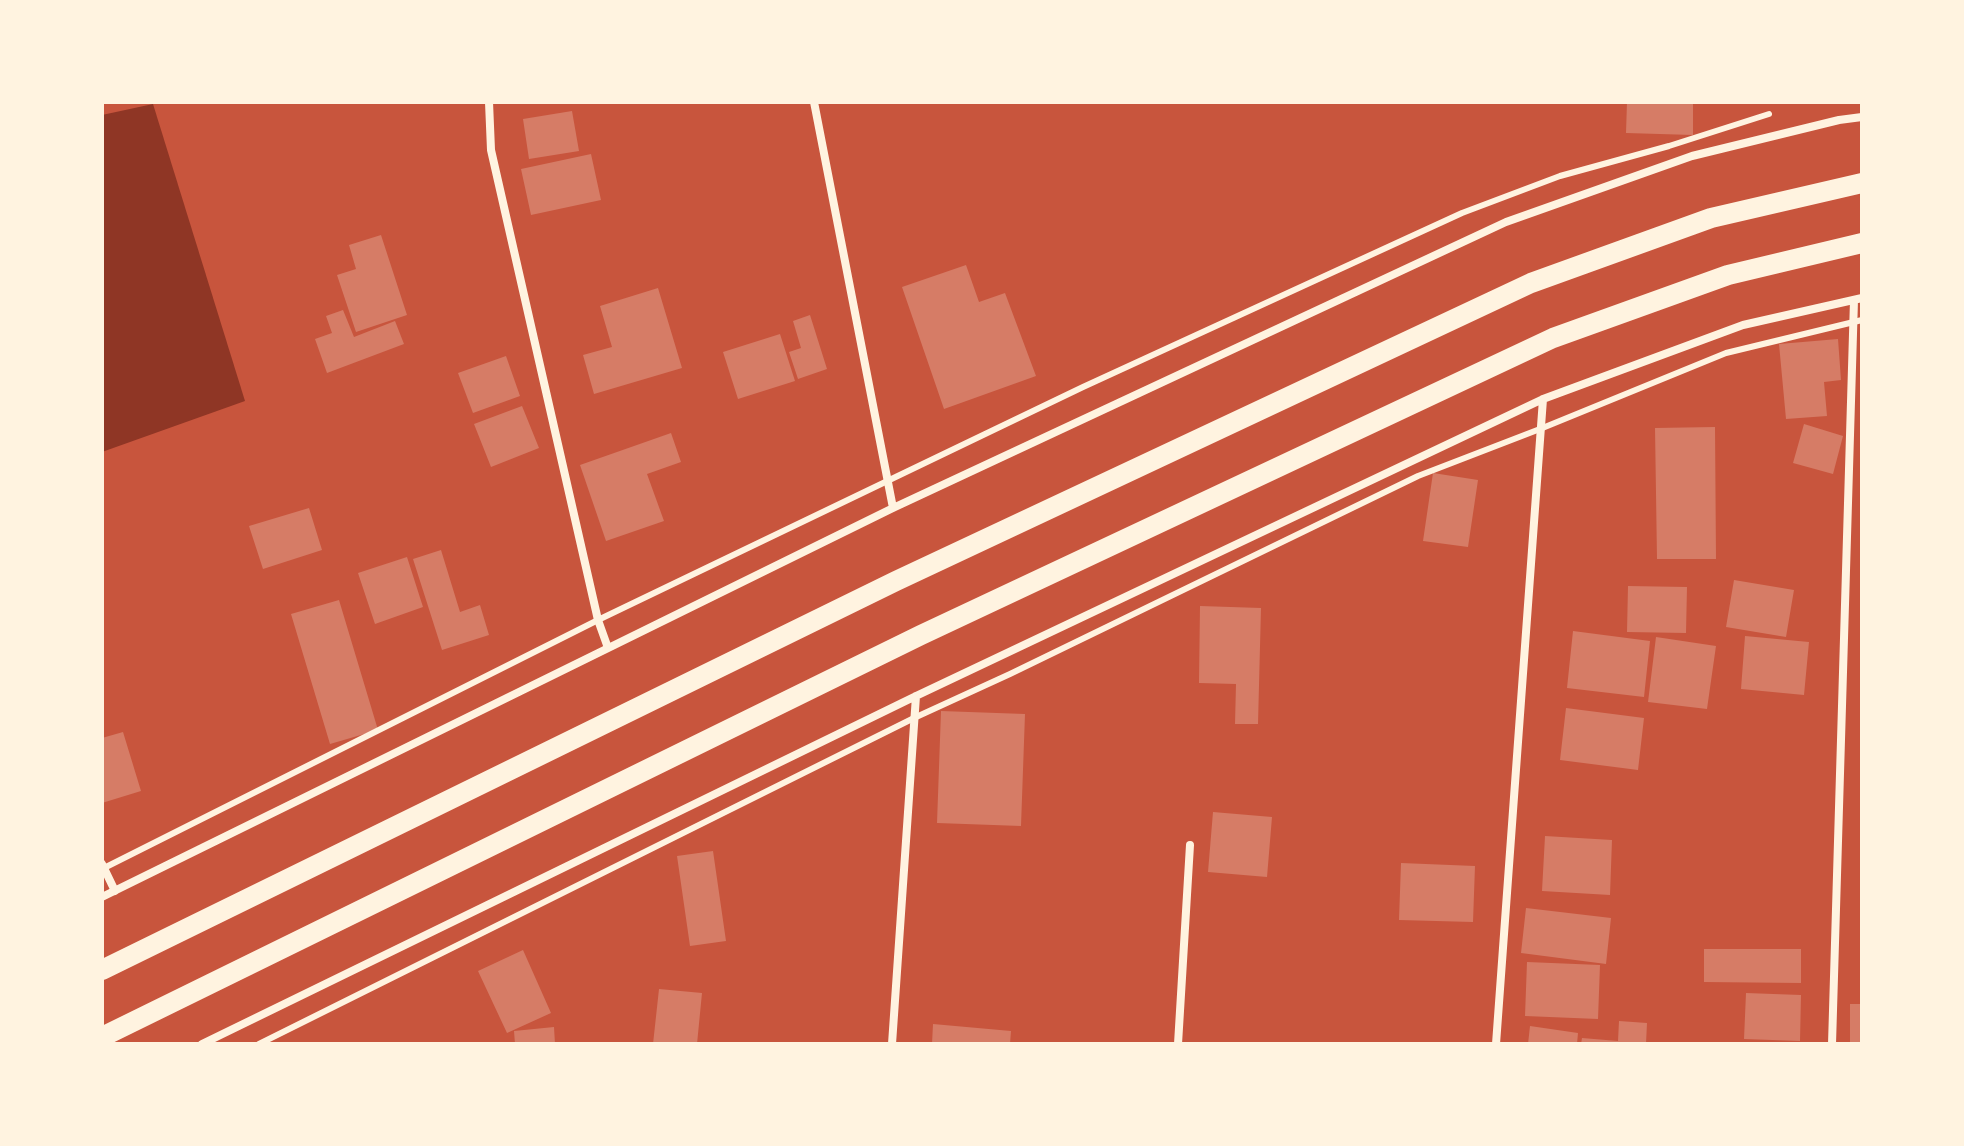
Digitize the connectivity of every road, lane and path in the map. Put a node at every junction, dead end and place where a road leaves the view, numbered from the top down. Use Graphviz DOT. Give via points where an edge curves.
graph roads {
  1 [pos="489,102"];
  2 [pos="814,102"];
  3 [pos="1769,114"];
  4 [pos="1862,117"];
  5 [pos="1862,183"];
  6 [pos="1862,243"];
  7 [pos="1858,299"];
  8 [pos="1858,320"];
  9 [pos="1543,399"];
  10 [pos="1540,429"];
  11 [pos="888,481"];
  12 [pos="893,508"];
  13 [pos="598,620"];
  14 [pos="608,648"];
  15 [pos="916,696"];
  16 [pos="914,718"];
  17 [pos="1190,845"];
  18 [pos="103,866"];
  19 [pos="115,891"];
  20 [pos="102,897"];
  21 [pos="102,970"];
  22 [pos="102,1037"];
  23 [pos="202,1044"];
  24 [pos="259,1044"];
  25 [pos="892,1044"];
  26 [pos="1178,1044"];
  27 [pos="1496,1044"];
  28 [pos="1832,1044"];
  1 -- 13 [label="street" via="491,150"];
  2 -- 11 [label="street"];
  3 -- 11 [label="lane" via="1560,176 1462,213"];
  4 -- 12 [label="street" via="1692,156 1506,222"];
  5 -- 21 [label="main road" via="1711,218 1531,283 896,581"];
  6 -- 22 [label="main road" via="1728,275 1553,338 921,635"];
  7 -- 8 [label="street"];
  7 -- 9 [label="street" via="1743,325"];
  8 -- 10 [label="lane" via="1726,353"];
  8 -- 28 [label="street"];
  9 -- 10 [label="street"];
  9 -- 15 [label="street"];
  10 -- 16 [label="lane" via="1418,476"];
  10 -- 27 [label="street"];
  11 -- 12 [label="street"];
  11 -- 13 [label="lane"];
  12 -- 14 [label="street"];
  13 -- 14 [label="street"];
  13 -- 18 [label="lane"];
  14 -- 19 [label="street"];
  15 -- 16 [label="street"];
  15 -- 23 [label="street"];
  16 -- 24 [label="lane"];
  16 -- 25 [label="street"];
  17 -- 26 [label="street"];
  18 -- 19 [label="street"];
  19 -- 20 [label="street"];
}
